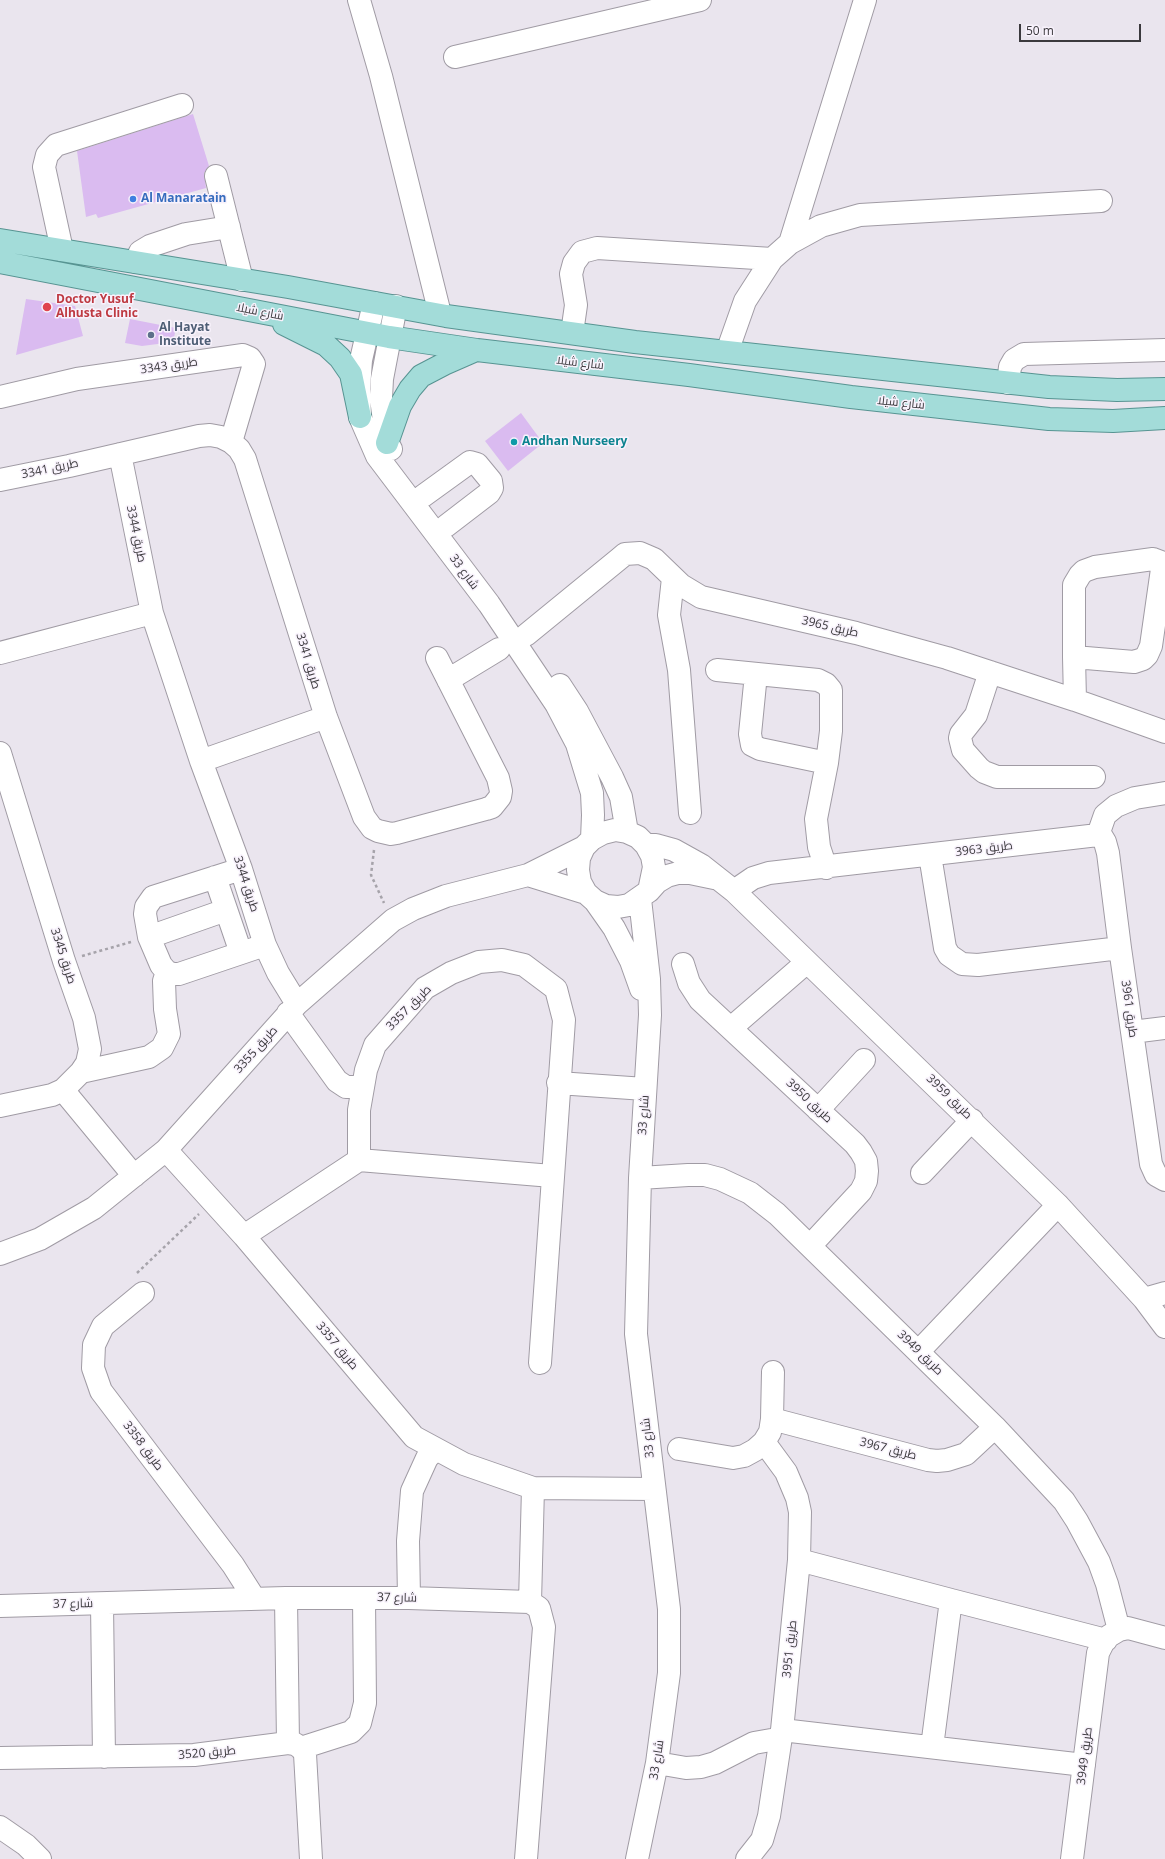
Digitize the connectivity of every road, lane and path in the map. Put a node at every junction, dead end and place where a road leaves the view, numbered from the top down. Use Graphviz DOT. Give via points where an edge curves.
graph roads {
  1 [pos="360,0"];
  2 [pos="700,0"];
  3 [pos="865,0"];
  4 [pos="455,57"];
  5 [pos="182,105"];
  6 [pos="216,176"];
  7 [pos="1101,201"];
  8 [pos="229,227"];
  9 [pos="0,240"];
  10 [pos="790,243"];
  11 [pos="62,250"];
  12 [pos="772,259"];
  13 [pos="0,262"];
  14 [pos="136,262"];
  15 [pos="242,280"];
  16 [pos="374,303"];
  17 [pos="396,306"];
  18 [pos="258,311"];
  19 [pos="440,314"];
  20 [pos="366,333"];
  21 [pos="572,333"];
  22 [pos="389,337"];
  23 [pos="476,350"];
  24 [pos="1165,350"];
  25 [pos="727,352"];
  26 [pos="1008,383"];
  27 [pos="1165,389"];
  28 [pos="0,397"];
  29 [pos="360,417"];
  30 [pos="1165,418"];
  31 [pos="231,442"];
  32 [pos="387,443"];
  33 [pos="120,454"];
  34 [pos="0,480"];
  35 [pos="424,496"];
  36 [pos="446,526"];
  37 [pos="673,578"];
  38 [pos="152,613"];
  39 [pos="526,635"];
  40 [pos="499,649"];
  41 [pos="0,653"];
  42 [pos="1074,657"];
  43 [pos="437,658"];
  44 [pos="716,670"];
  45 [pos="990,672"];
  46 [pos="756,674"];
  47 [pos="448,680"];
  48 [pos="1075,700"];
  49 [pos="326,717"];
  50 [pos="1165,732"];
  51 [pos="0,753"];
  52 [pos="201,761"];
  53 [pos="827,763"];
  54 [pos="1094,777"];
  55 [pos="1165,793"];
  56 [pos="690,813"];
  57 [pos="378,831"];
  58 [pos="627,832"];
  59 [pos="1098,834"];
  60 [pos="588,843"];
  61 [pos="646,845"];
  62 [pos="930,855"];
  63 [pos="241,868"];
  64 [pos="826,868"];
  65 [pos="785,872"];
  66 [pos="528,875"];
  67 [pos="215,877"];
  68 [pos="727,885"];
  69 [pos="644,895"];
  70 [pos="591,897"];
  71 [pos="750,907"];
  72 [pos="226,910"];
  73 [pos="393,920"];
  74 [pos="149,937"];
  75 [pos="265,945"];
  76 [pos="1120,948"];
  77 [pos="241,953"];
  78 [pos="64,961"];
  79 [pos="807,962"];
  80 [pos="683,964"];
  81 [pos="168,972"];
  82 [pos="293,1009"];
  83 [pos="650,1015"];
  84 [pos="730,1028"];
  85 [pos="1165,1028"];
  86 [pos="1132,1032"];
  87 [pos="864,1060"];
  88 [pos="81,1072"];
  89 [pos="558,1083"];
  90 [pos="363,1087"];
  91 [pos="645,1089"];
  92 [pos="63,1090"];
  93 [pos="0,1106"];
  94 [pos="818,1110"];
  95 [pos="972,1120"];
  96 [pos="166,1150"];
  97 [pos="359,1160"];
  98 [pos="922,1173"];
  99 [pos="134,1176"];
  100 [pos="552,1176"];
  101 [pos="640,1178"];
  102 [pos="1165,1180"];
  103 [pos="212,1202"];
  104 [pos="1058,1205"];
  105 [pos="244,1236"];
  106 [pos="810,1246"];
  107 [pos="0,1254"];
  108 [pos="140,1283"];
  109 [pos="1165,1293"];
  110 [pos="1144,1299"];
  111 [pos="1165,1327"];
  112 [pos="919,1351"];
  113 [pos="540,1363"];
  114 [pos="773,1372"];
  115 [pos="772,1419"];
  116 [pos="995,1427"];
  117 [pos="764,1442"];
  118 [pos="436,1449"];
  119 [pos="679,1449"];
  120 [pos="532,1488"];
  121 [pos="654,1489"];
  122 [pos="799,1560"];
  123 [pos="254,1598"];
  124 [pos="286,1598"];
  125 [pos="364,1598"];
  126 [pos="409,1598"];
  127 [pos="951,1600"];
  128 [pos="530,1602"];
  129 [pos="102,1604"];
  130 [pos="0,1606"];
  131 [pos="1165,1638"];
  132 [pos="1107,1641"];
  133 [pos="781,1735"];
  134 [pos="295,1746"];
  135 [pos="932,1747"];
  136 [pos="104,1757"];
  137 [pos="1,1762"];
  138 [pos="657,1763"];
  139 [pos="1084,1765"];
  140 [pos="0,1827"];
  141 [pos="40,1859"];
  142 [pos="311,1859"];
  143 [pos="526,1859"];
  144 [pos="637,1859"];
  145 [pos="747,1859"];
  146 [pos="1072,1859"];
  1 -- 19 [label="street"];
  2 -- 4 [label="street"];
  3 -- 10 [label="street"];
  5 -- 11 [label="street" via="56,145 47,155 44,167"];
  6 -- 8 [label="street"];
  7 -- 10 [label="street" via="860,215 821,226"];
  8 -- 14 [label="street" via="186,234 150,246 140,252"];
  8 -- 15 [label="street"];
  9 -- 11 [label="main road"];
  10 -- 12 [label="street"];
  11 -- 14 [label="main road"];
  12 -- 21 [label="street" via="597,248 582,252 574,263 571,274 576,305"];
  12 -- 25 [label="street" via="745,301"];
  13 -- 18 [label="main road, شارع شيلا"];
  14 -- 15 [label="main road"];
  15 -- 16 [label="main road"];
  16 -- 17 [label="main road"];
  16 -- 20 [label="street, شارع 33"];
  17 -- 19 [label="main road"];
  17 -- 22 [label="street, شارع 33"];
  18 -- 20 [label="main road, شارع شيلا"];
  18 -- 29 [label="main road" via="326,345 340,358 351,374"];
  19 -- 21 [label="main road"];
  20 -- 22 [label="main road, شارع شيلا"];
  20 -- 29 [label="street, شارع 33" via="360,382"];
  21 -- 25 [label="main road"];
  22 -- 23 [label="main road, شارع شيلا"];
  22 -- 32 [label="street, شارع 33" via="381,398"];
  23 -- 30 [label="main road, شارع شيلا" via="1049,419 1113,421"];
  23 -- 32 [label="main road" via="421,376 400,406"];
  24 -- 26 [label="street" via="1024,354 1014,360 1010,367"];
  25 -- 26 [label="main road"];
  26 -- 27 [label="main road" via="1064,388"];
  28 -- 31 [label="street, طريق 3343" via="77,379 243,355 250,358 254,364"];
  29 -- 60 [label="street, شارع 33" via="377,456 489,604 556,704 577,744 592,793 594,815"];
  31 -- 33 [label="street, طريق 3341" via="221,437 199,436"];
  31 -- 49 [label="street, طريق 3341" via="245,459"];
  32 -- 35 [label="street, شارع 33" via="395,458"];
  33 -- 34 [label="street, طريق 3341"];
  33 -- 38 [label="street, طريق 3344"];
  35 -- 36 [label="street, شارع 33"];
  35 -- 36 [label="street" via="470,462 477,464 491,481 492,488 489,493"];
  36 -- 39 [label="street, شارع 33"];
  37 -- 39 [label="street, طريق 3965" via="647,555 625,554"];
  37 -- 45 [label="street, طريق 3965" via="702,596 902,644"];
  37 -- 56 [label="street" via="669,616 679,670"];
  38 -- 41 [label="street"];
  38 -- 52 [label="street, طريق 3344"];
  39 -- 58 [label="street, شارع 33" via="577,711 612,777 621,797"];
  40 -- 47 [label="street"];
  42 -- 42 [label="street" via="1074,585 1080,575 1095,567 1153,559 1161,562 1153,631 1147,655 1134,662"];
  42 -- 48 [label="street"];
  43 -- 47 [label="street"];
  44 -- 46 [label="street"];
  45 -- 48 [label="street, طريق 3965"];
  45 -- 54 [label="street" via="976,715 960,738 961,747 979,768 997,777"];
  46 -- 53 [label="street" via="750,734 752,744 760,749"];
  46 -- 53 [label="street" via="818,680 831,690 831,731"];
  47 -- 57 [label="street" via="500,784 500,797 492,807 486,809 397,833"];
  48 -- 50 [label="street, طريق 3965"];
  49 -- 52 [label="street"];
  49 -- 57 [label="street, طريق 3341" via="364,817 372,828"];
  51 -- 78 [label="street, طريق 3345"];
  52 -- 63 [label="street, طريق 3344"];
  53 -- 64 [label="street" via="816,819 819,847"];
  55 -- 59 [label="street" via="1135,798 1116,806 1105,816"];
  57 -- 73 [label="path" via="371,875"];
  58 -- 60 [label="street" via="615,830 603,833"];
  58 -- 61 [label="street" via="638,837"];
  59 -- 62 [label="street, طريق 3963"];
  59 -- 76 [label="street, طريق 3961" via="1105,842 1108,853"];
  60 -- 66 [label="street, طريق 3355"];
  60 -- 70 [label="street" via="579,858 578,870 580,882"];
  61 -- 68 [label="street, طريق 3959" via="674,850"];
  61 -- 69 [label="street" via="654,867"];
  62 -- 64 [label="street, طريق 3963"];
  62 -- 76 [label="street" via="945,948 949,955 962,964 978,965"];
  63 -- 67 [label="street"];
  63 -- 75 [label="street, طريق 3344"];
  64 -- 65 [label="street, طريق 3963"];
  65 -- 68 [label="street, طريق 3963"];
  65 -- 71 [label="street" via="769,884"];
  66 -- 70 [label="street"];
  66 -- 73 [label="street, طريق 3355" via="446,896"];
  67 -- 72 [label="street"];
  67 -- 74 [label="street" via="153,897 148,901 145,914"];
  68 -- 69 [label="street" via="690,873 678,873 657,882"];
  68 -- 71 [label="street, طريق 3959"];
  69 -- 70 [label="street" via="629,905 618,907 606,906"];
  69 -- 83 [label="street, شارع 33"];
  70 -- 83 [label="street, شارع 33" via="614,928 631,961"];
  71 -- 79 [label="street, طريق 3959"];
  72 -- 74 [label="street"];
  72 -- 77 [label="street"];
  73 -- 82 [label="street, طريق 3355"];
  74 -- 78 [label="path"];
  74 -- 81 [label="street" via="161,965"];
  75 -- 77 [label="street"];
  75 -- 82 [label="street, طريق 3344"];
  76 -- 86 [label="street, طريق 3961"];
  77 -- 81 [label="street" via="179,974"];
  78 -- 88 [label="street, طريق 3345" via="84,1018 90,1049 87,1063"];
  79 -- 84 [label="street"];
  79 -- 95 [label="street, طريق 3959"];
  80 -- 84 [label="street, طريق 3950" via="688,983 694,992"];
  81 -- 88 [label="street" via="164,982 169,1034 162,1048 149,1057"];
  82 -- 90 [label="street, طريق 3344" via="337,1081 346,1087"];
  82 -- 96 [label="street, طريق 3355"];
  83 -- 91 [label="street, شارع 33"];
  84 -- 94 [label="street, طريق 3950"];
  85 -- 86 [label="street"];
  86 -- 102 [label="street, طريق 3961" via="1151,1164 1156,1175"];
  87 -- 94 [label="street"];
  88 -- 92 [label="street, طريق 3345"];
  89 -- 90 [label="street, طريق 3357" via="564,1020 556,989 524,965 502,960 479,962 451,973 425,988 375,1045"];
  89 -- 91 [label="street"];
  89 -- 100 [label="street, طريق 3357"];
  90 -- 97 [label="street, طريق 3357" via="359,1110"];
  91 -- 101 [label="street, شارع 33"];
  92 -- 93 [label="street, طريق 3345" via="52,1095"];
  92 -- 99 [label="street"];
  94 -- 106 [label="street, طريق 3950" via="861,1152 866,1161 867,1171 866,1182 861,1191"];
  95 -- 98 [label="street"];
  95 -- 104 [label="street, طريق 3959"];
  96 -- 99 [label="street, طريق 3355"];
  96 -- 103 [label="street, طريق 3357"];
  97 -- 100 [label="street"];
  97 -- 105 [label="street"];
  99 -- 107 [label="street, طريق 3355" via="94,1208 40,1239"];
  100 -- 113 [label="street, طريق 3357"];
  101 -- 106 [label="street, طريق 3949" via="705,1175 726,1181 764,1203"];
  101 -- 121 [label="street, شارع 33" via="636,1334"];
  103 -- 105 [label="street, طريق 3357"];
  103 -- 108 [label="path"];
  104 -- 110 [label="street, طريق 3959"];
  104 -- 112 [label="street"];
  105 -- 118 [label="street, طريق 3357" via="414,1437"];
  106 -- 112 [label="street, طريق 3949"];
  108 -- 123 [label="street, طريق 3358" via="103,1326 94,1346 93,1368 101,1391 233,1565"];
  109 -- 110 [label="street"];
  110 -- 111 [label="street, طريق 3959"];
  112 -- 116 [label="street, طريق 3949"];
  114 -- 115 [label="street"];
  115 -- 116 [label="street, طريق 3967" via="937,1461 966,1454"];
  115 -- 117 [label="street" via="770,1432"];
  116 -- 132 [label="street, طريق 3949" via="1064,1501 1089,1541 1104,1577"];
  117 -- 119 [label="street" via="744,1456 733,1458"];
  117 -- 122 [label="street, طريق 3951" via="786,1472 797,1498 800,1512"];
  118 -- 120 [label="street, طريق 3357" via="464,1464"];
  118 -- 126 [label="street" via="427,1458 412,1491 408,1541"];
  120 -- 121 [label="street, طريق 3357"];
  120 -- 128 [label="street"];
  121 -- 138 [label="street, شارع 33" via="669,1609 669,1673"];
  122 -- 127 [label="street"];
  122 -- 133 [label="street, طريق 3951"];
  123 -- 124 [label="street, شارع 37"];
  123 -- 129 [label="street, شارع 37"];
  124 -- 125 [label="street, شارع 37"];
  124 -- 134 [label="street"];
  125 -- 126 [label="street, شارع 37"];
  125 -- 134 [label="street, طريق 3520" via="365,1703 360,1723 351,1732"];
  126 -- 128 [label="street, شارع 37"];
  127 -- 132 [label="street"];
  127 -- 135 [label="street"];
  128 -- 143 [label="street" via="540,1608 544,1627"];
  129 -- 130 [label="street, شارع 37"];
  129 -- 136 [label="street"];
  131 -- 132 [label="street" via="1128,1628"];
  132 -- 139 [label="street, طريق 3949"];
  133 -- 135 [label="street"];
  133 -- 138 [label="street" via="754,1743 715,1763 701,1767 686,1768"];
  133 -- 145 [label="street, طريق 3951" via="767,1829"];
  134 -- 136 [label="street, طريق 3520" via="194,1755"];
  134 -- 142 [label="street" via="304,1754 305,1761"];
  135 -- 139 [label="street"];
  136 -- 137 [label="street, طريق 3520"];
  138 -- 144 [label="street, شارع 33"];
  139 -- 146 [label="street, طريق 3949"];
  140 -- 141 [label="street" via="26,1845"];
}
